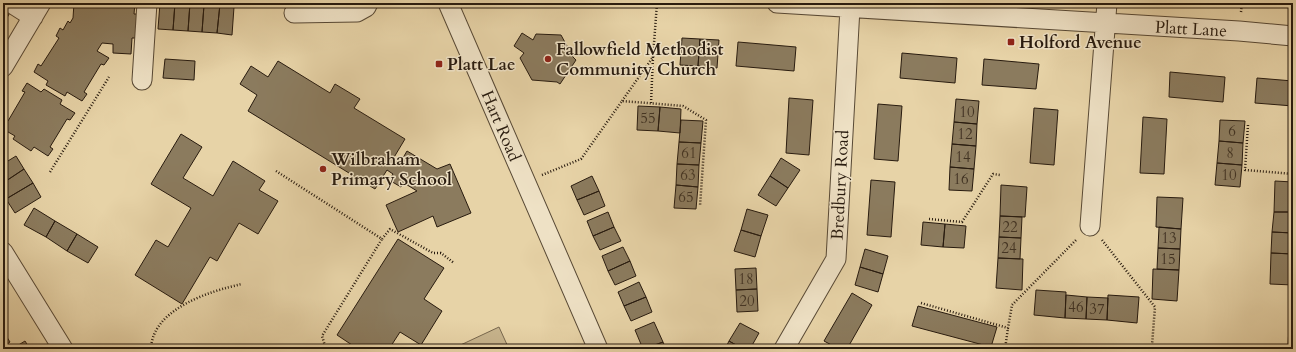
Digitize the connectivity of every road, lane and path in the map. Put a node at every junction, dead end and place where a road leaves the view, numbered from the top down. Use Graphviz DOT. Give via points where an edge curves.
graph roads {
  1 [pos="11,3"];
  2 [pos="147,3"];
  3 [pos="368,3"];
  4 [pos="448,3"];
  5 [pos="657,3"];
  6 [pos="777,3"];
  7 [pos="1107,3"];
  8 [pos="898,7"];
  9 [pos="850,8"];
  10 [pos="37,10"];
  11 [pos="294,13"];
  12 [pos="1106,24"];
  13 [pos="1293,36"];
  14 [pos="653,57"];
  15 [pos="3,67"];
  16 [pos="109,77"];
  17 [pos="142,80"];
  18 [pos="622,101"];
  19 [pos="651,104"];
  20 [pos="1248,125"];
  21 [pos="276,171"];
  22 [pos="50,172"];
  23 [pos="1293,174"];
  24 [pos="1000,175"];
  25 [pos="525,182"];
  26 [pos="700,206"];
  27 [pos="928,219"];
  28 [pos="1090,226"];
  29 [pos="382,239"];
  30 [pos="3,252"];
  31 [pos="454,263"];
  32 [pos="242,284"];
  33 [pos="921,304"];
  34 [pos="1008,328"];
  35 [pos="1152,345"];
  36 [pos="63,349"];
  37 [pos="151,349"];
  38 [pos="326,349"];
  39 [pos="598,349"];
  40 [pos="784,349"];
  41 [pos="1005,349"];
  42 [pos="1151,349"];
  43 [pos="1220,349"];
  1 -- 10 [label="street"];
  2 -- 17 [label="street"];
  3 -- 11 [label="street" via="357,12"];
  4 -- 25 [label="street, Hart Road"];
  5 -- 14 [label="path"];
  6 -- 9 [label="street, Platt Lane"];
  7 -- 12 [label="street"];
  8 -- 9 [label="street, Platt Lane"];
  8 -- 12 [label="street, Platt Lane"];
  9 -- 40 [label="street, Bredbury Road" via="836,258"];
  10 -- 15 [label="street"];
  12 -- 13 [label="street, Platt Lane"];
  12 -- 28 [label="street"];
  14 -- 18 [label="path, Hart Road"];
  14 -- 19 [label="path"];
  16 -- 22 [label="path"];
  18 -- 19 [label="path"];
  18 -- 25 [label="path, Hart Road" via="581,159"];
  19 -- 26 [label="path" via="683,106 706,120"];
  20 -- 23 [label="path" via="1245,170"];
  21 -- 29 [label="path"];
  24 -- 27 [label="path" via="993,174 962,222"];
  25 -- 39 [label="street, Hart Road"];
  28 -- 34 [label="path" via="1012,305"];
  28 -- 35 [label="path" via="1155,307"];
  29 -- 31 [label="path" via="390,229 432,253 441,253"];
  29 -- 38 [label="path" via="322,336"];
  30 -- 36 [label="street"];
  32 -- 37 [label="path" via="222,288 181,306 168,316 152,337"];
  33 -- 34 [label="path"];
  34 -- 41 [label="path"];
  35 -- 42 [label="path"];
  35 -- 43 [label="path"];
}
